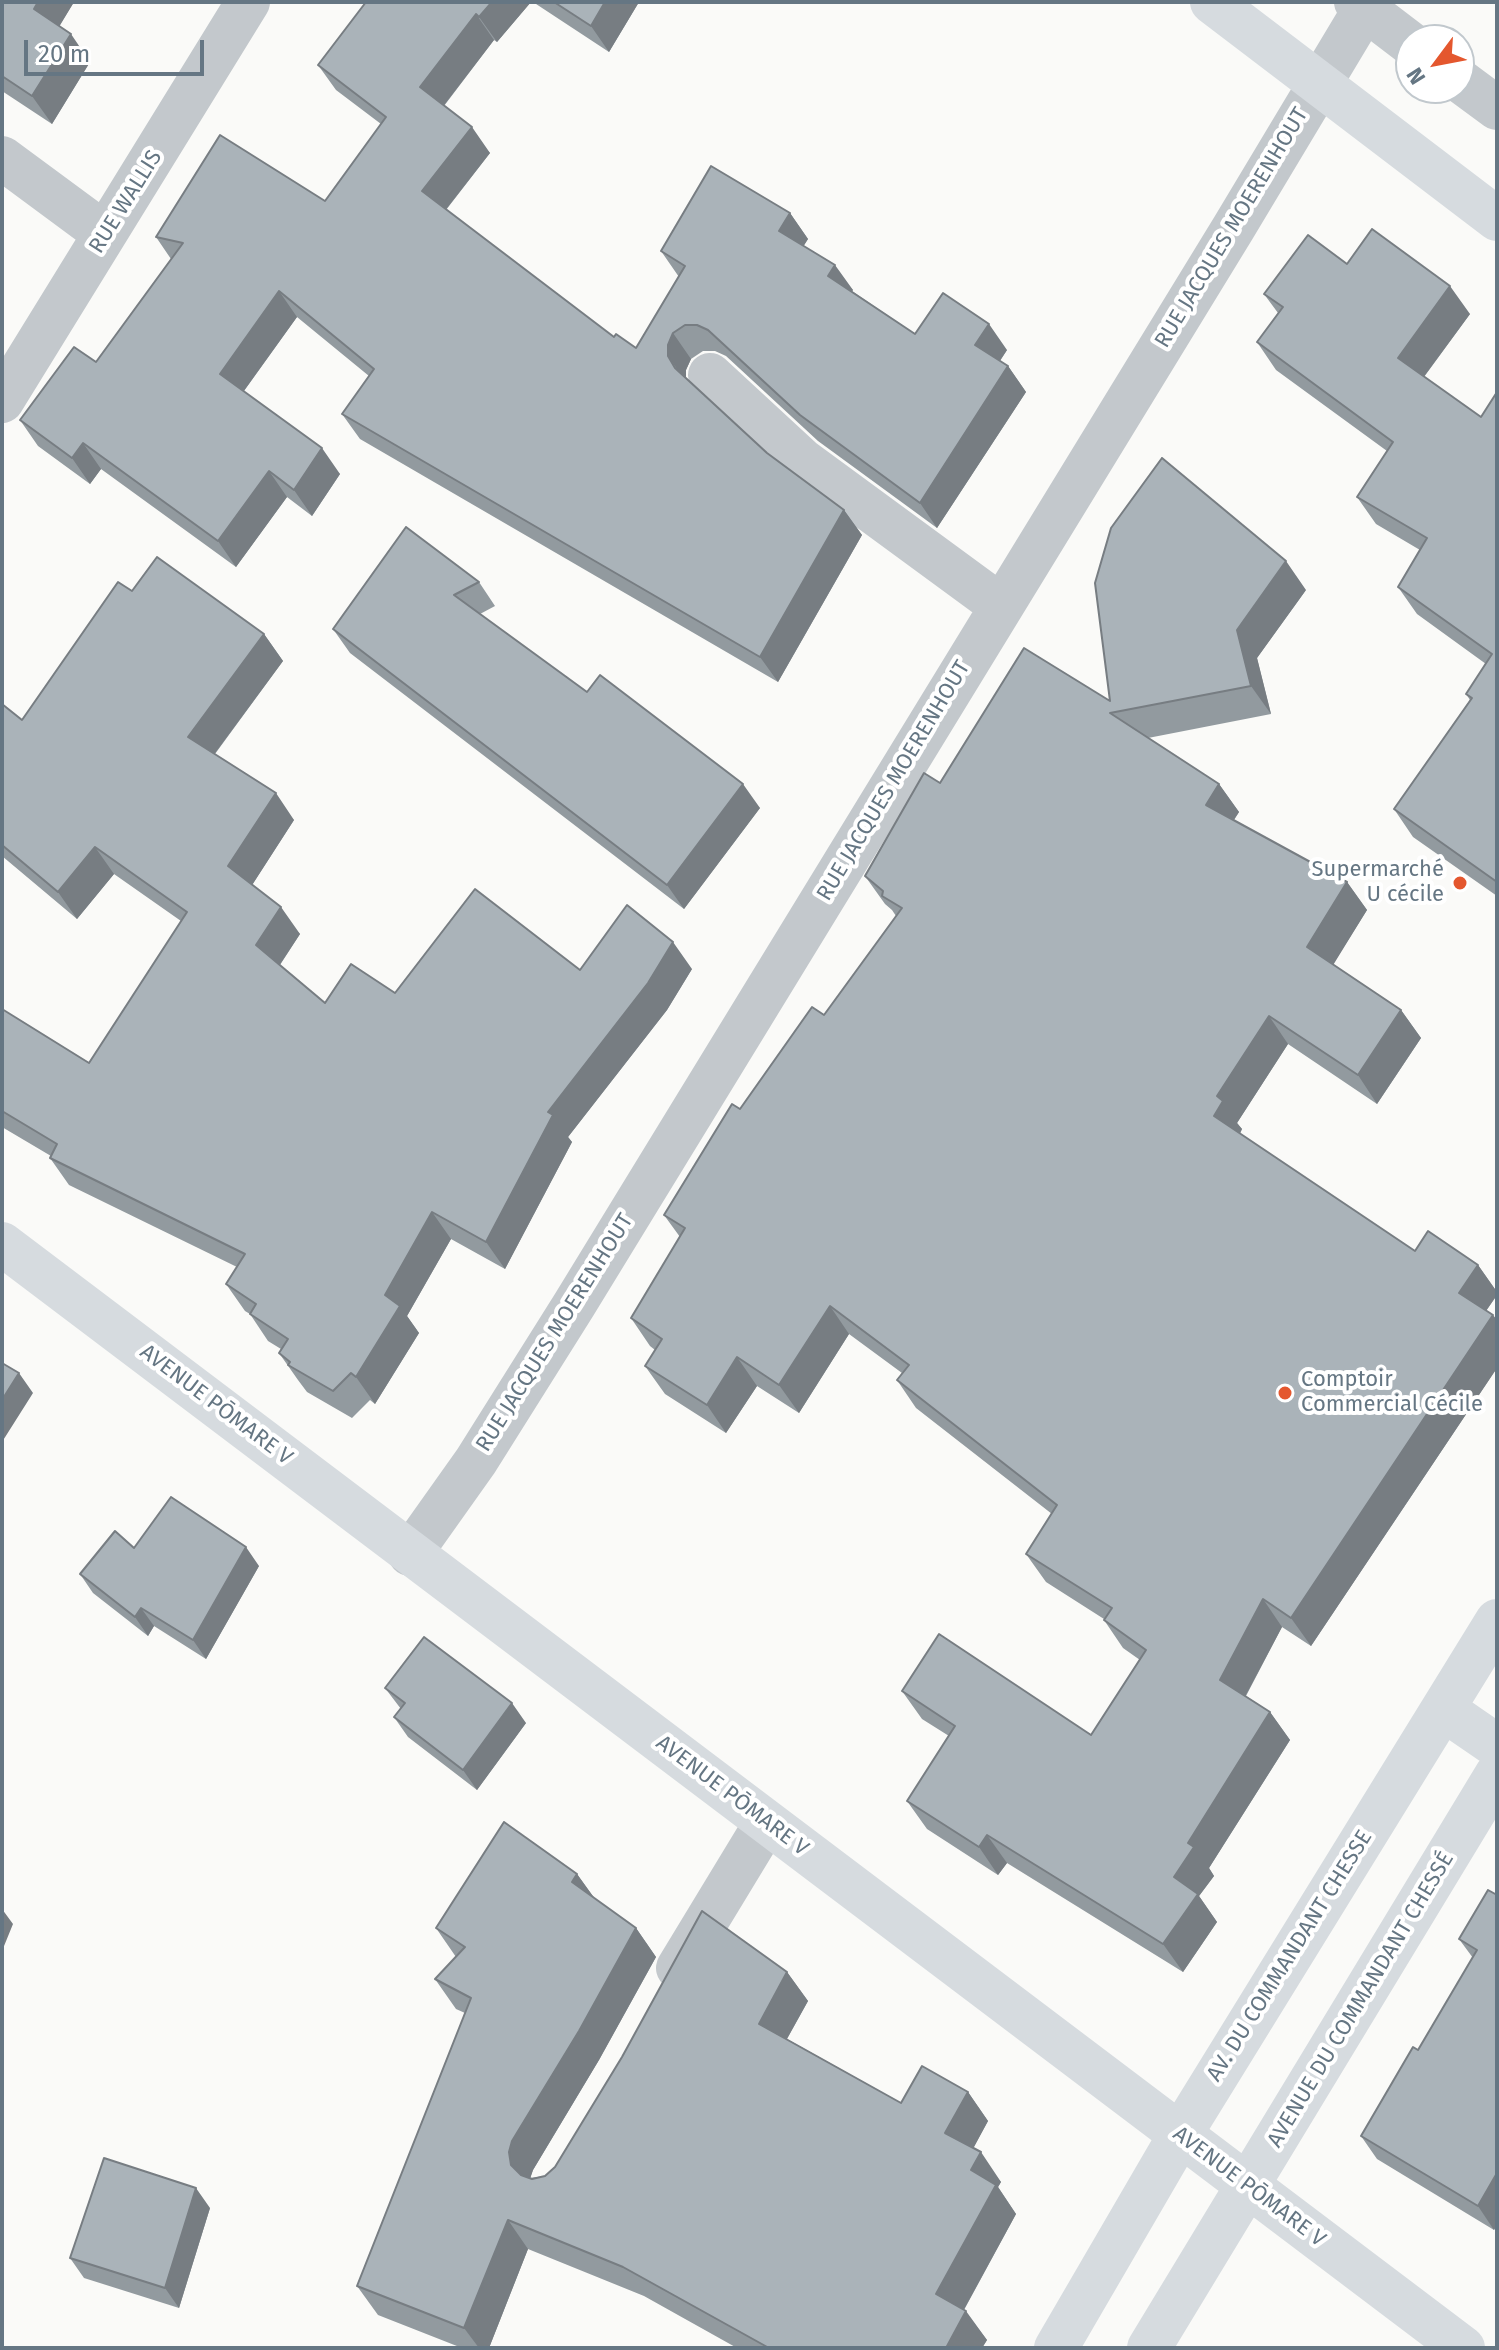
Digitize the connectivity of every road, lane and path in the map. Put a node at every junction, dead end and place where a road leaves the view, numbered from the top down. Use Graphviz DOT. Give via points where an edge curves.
graph roads {
  1 [pos="248,2"];
  2 [pos="1212,2"];
  3 [pos="1363,4"];
  4 [pos="1395,31"];
  5 [pos="1321,83"];
  6 [pos="1475,92"];
  7 [pos="1497,108"];
  8 [pos="2,158"];
  9 [pos="1497,219"];
  10 [pos="105,234"];
  11 [pos="710,375"];
  12 [pos="2,401"];
  13 [pos="1001,606"];
  14 [pos="2,1244"];
  15 [pos="410,1554"];
  16 [pos="1497,1621"];
  17 [pos="1443,1709"];
  18 [pos="1497,1746"];
  19 [pos="1497,1774"];
  20 [pos="766,1823"];
  21 [pos="658,2005"];
  22 [pos="1180,2135"];
  23 [pos="1248,2186"];
  24 [pos="1056,2348"];
  25 [pos="1149,2348"];
  26 [pos="1463,2348"];
  1 -- 10 [label="street, RUE WALLIS"];
  2 -- 5 [label="main road"];
  3 -- 4 [label="street"];
  3 -- 5 [label="street, RUE JACQUES MOERENHOUT"];
  5 -- 9 [label="main road"];
  5 -- 13 [label="street, RUE JACQUES MOERENHOUT"];
  6 -- 7 [label="street"];
  8 -- 10 [label="street"];
  10 -- 12 [label="street, RUE WALLIS"];
  11 -- 13 [label="street" via="802,460"];
  13 -- 15 [label="street, RUE JACQUES MOERENHOUT" via="574,1305"];
  14 -- 15 [label="main road, AVENUE PŌMARE V"];
  15 -- 20 [label="main road, AVENUE PŌMARE V"];
  16 -- 17 [label="main road, AV. DU COMMANDANT CHESSE"];
  17 -- 18 [label="main road"];
  17 -- 22 [label="main road, AV. DU COMMANDANT CHESSE"];
  19 -- 23 [label="main road, AVENUE DU COMMANDANT CHESSÉ"];
  20 -- 21 [label="street"];
  20 -- 22 [label="main road, AVENUE PŌMARE V"];
  22 -- 23 [label="main road, AVENUE PŌMARE V"];
  22 -- 24 [label="main road, AV. DU COMMANDANT CHESSE"];
  23 -- 25 [label="main road, AVENUE DU COMMANDANT CHESSÉ"];
  23 -- 26 [label="main road, AVENUE PŌMARE V"];
}
